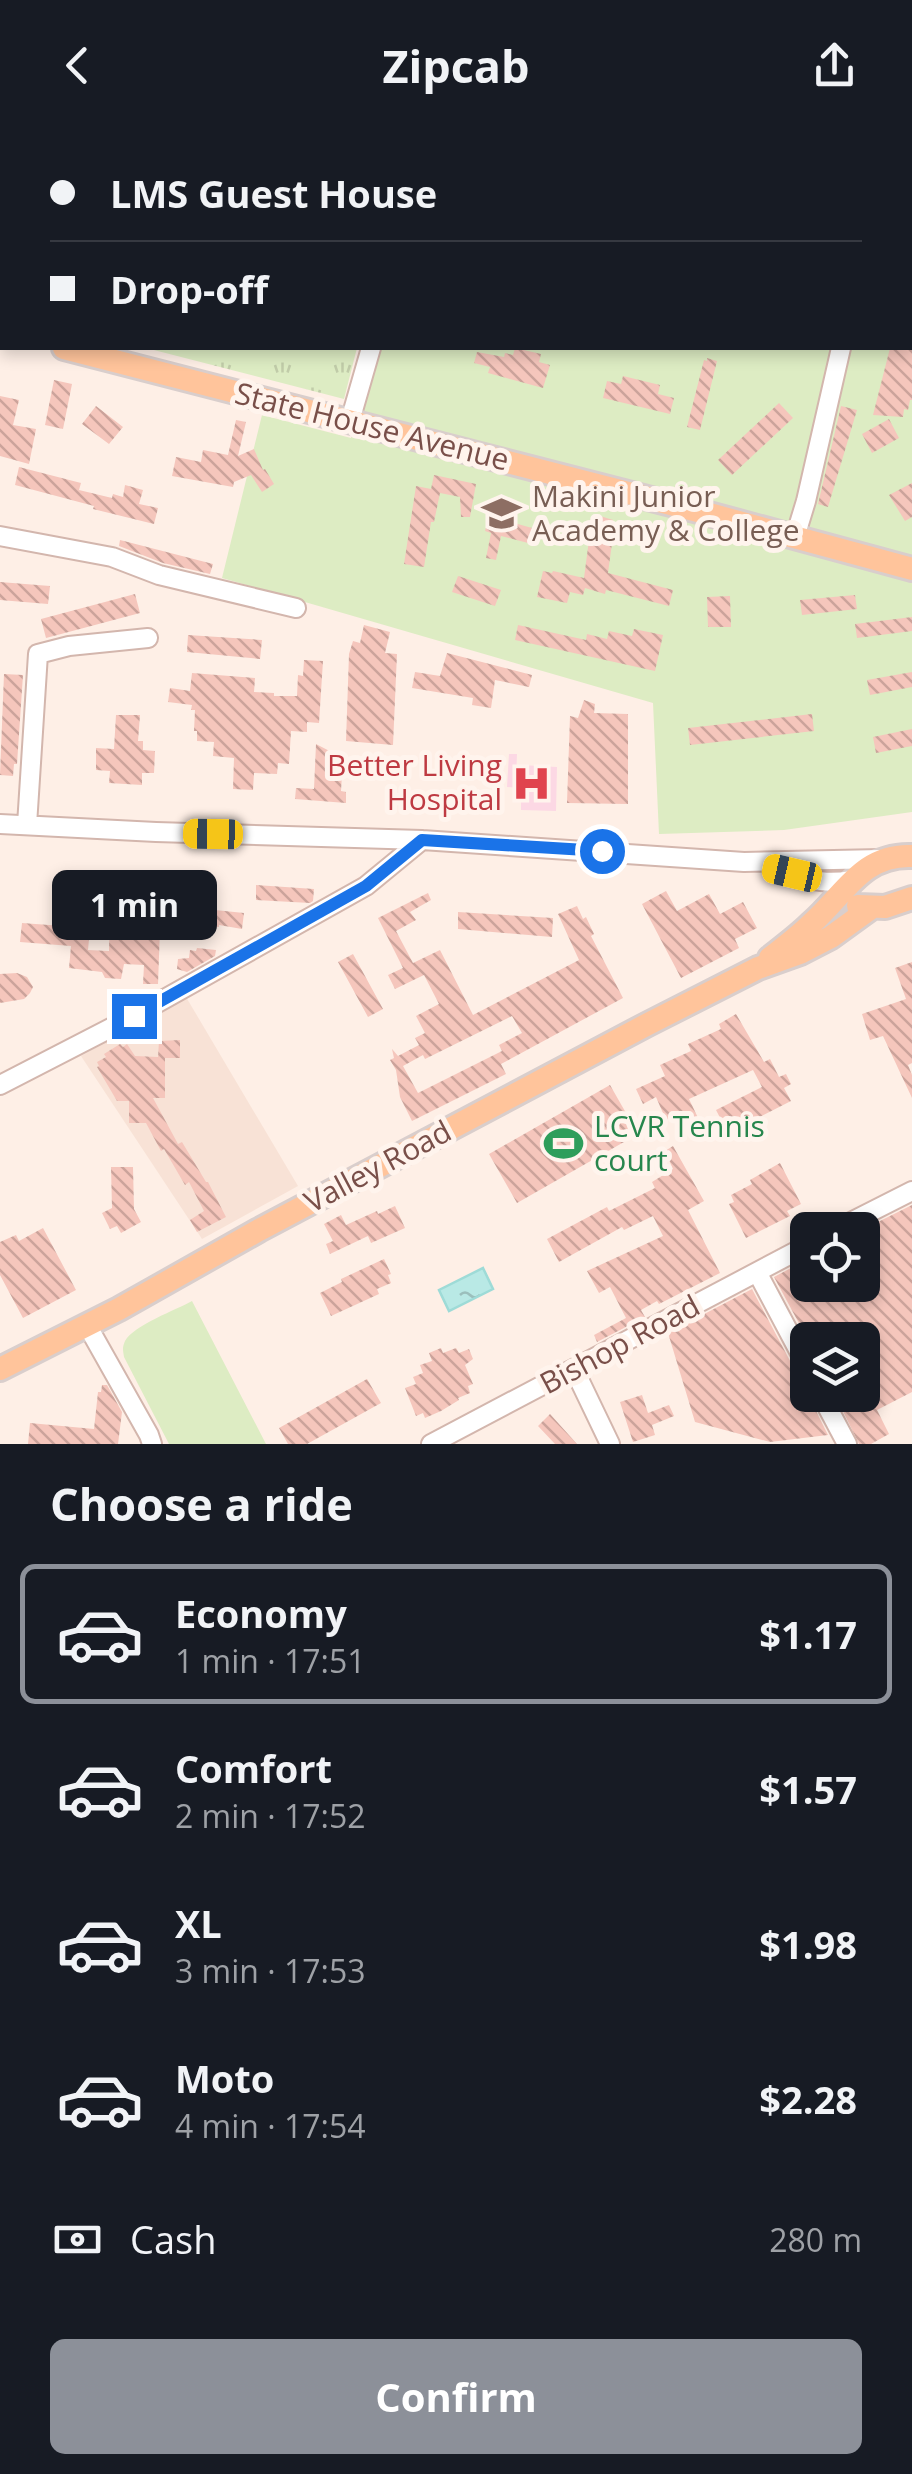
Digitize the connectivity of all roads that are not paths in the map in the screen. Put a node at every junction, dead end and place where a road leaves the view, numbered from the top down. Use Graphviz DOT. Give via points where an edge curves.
graph roads {
  1 [pos="72,350"];
  2 [pos="370,350"];
  3 [pos="842,350"];
  4 [pos="350,421"];
  5 [pos="0,536"];
  6 [pos="795,537"];
  7 [pos="912,570"];
  8 [pos="296,608"];
  9 [pos="148,638"];
  10 [pos="0,824"];
  11 [pos="27,825"];
  12 [pos="422,840"];
  13 [pos="905,856"];
  14 [pos="744,862"];
  15 [pos="849,884"];
  16 [pos="912,898"];
  17 [pos="871,908"];
  18 [pos="758,968"];
  19 [pos="0,1086"];
  20 [pos="912,1190"];
  21 [pos="870,1212"];
  22 [pos="790,1255"];
  23 [pos="757,1272"];
  24 [pos="88,1328"];
  25 [pos="790,1334"];
  26 [pos="0,1369"];
  27 [pos="574,1369"];
  28 [pos="831,1412"];
  29 [pos="152,1444"];
  30 [pos="431,1444"];
  31 [pos="610,1444"];
  32 [pos="847,1444"];
  1 -- 4 [label="main road, State House Avenue"];
  2 -- 4 [label="street"];
  3 -- 6 [label="street"];
  4 -- 6 [label="main road, State House Avenue"];
  5 -- 8 [label="street" via="112,557"];
  6 -- 7 [label="main road, State House Avenue"];
  9 -- 11 [label="street" via="38,654"];
  10 -- 11 [label="street"];
  11 -- 12 [label="street"];
  12 -- 14 [label="street"];
  12 -- 19 [label="street" via="366,886"];
  13 -- 14 [label="street"];
  13 -- 15 [label="main road, Valley Road" via="867,868"];
  14 -- 15 [label="street"];
  15 -- 17 [label="main road" via="854,905"];
  15 -- 18 [label="main road, Valley Road"];
  16 -- 17 [label="main road"];
  17 -- 18 [label="main road, Valley Road" via="800,953"];
  18 -- 24 [label="main road, Valley Road"];
  20 -- 21 [label="street"];
  22 -- 23 [label="street, Bishop Road"];
  23 -- 25 [label="street"];
  23 -- 27 [label="street, Bishop Road"];
  24 -- 26 [label="main road, Valley Road"];
  24 -- 29 [label="street"];
  27 -- 30 [label="street, Bishop Road"];
  27 -- 31 [label="street"];
  28 -- 32 [label="street"];
}
